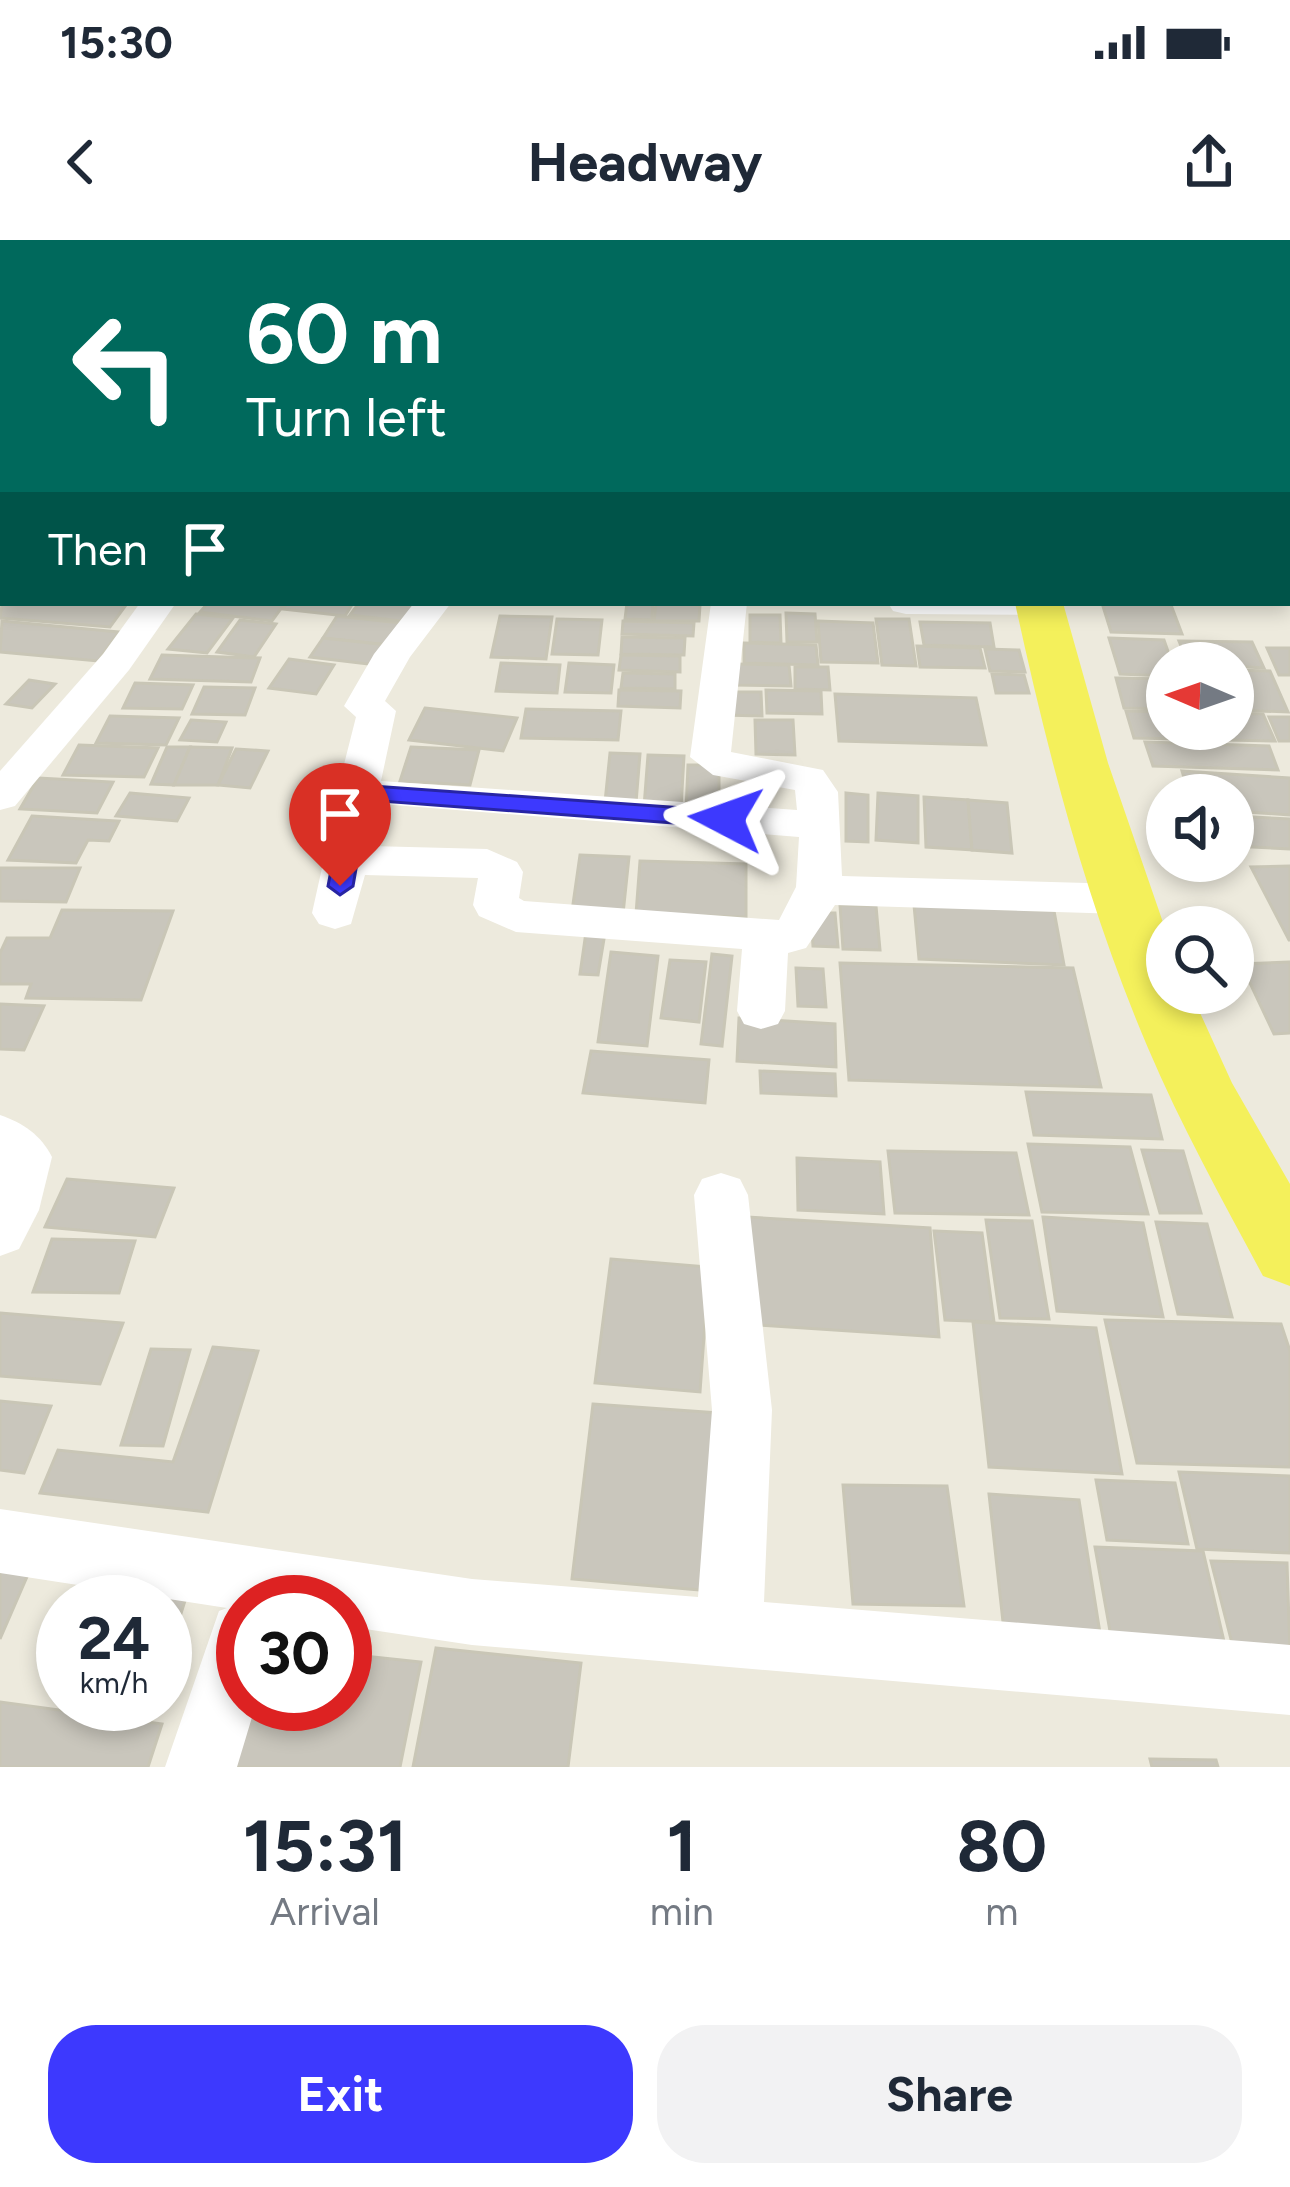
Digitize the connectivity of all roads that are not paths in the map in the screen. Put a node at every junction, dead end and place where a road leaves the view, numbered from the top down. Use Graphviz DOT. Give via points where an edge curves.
graph roads {
  1 [pos="156,606"];
  2 [pos="431,606"];
  3 [pos="729,606"];
  4 [pos="1040,606"];
  5 [pos="358,792"];
  6 [pos="0,797"];
  7 [pos="818,825"];
  8 [pos="346,860"];
  9 [pos="821,890"];
  10 [pos="1122,899"];
  11 [pos="335,914"];
  12 [pos="766,938"];
  13 [pos="761,1011"];
  14 [pos="0,1136"];
  15 [pos="721,1195"];
  16 [pos="0,1233"];
  17 [pos="1290,1253"];
  18 [pos="0,1541"];
  19 [pos="216,1597"];
  20 [pos="372,1609"];
  21 [pos="729,1632"];
  22 [pos="1290,1680"];
  23 [pos="216,1720"];
  24 [pos="201,1767"];
  1 -- 6 [label="street"];
  2 -- 5 [label="street" via="363,706 377,711"];
  3 -- 7 [label="street" via="710,757 813,781"];
  4 -- 10 [label="main road"];
  5 -- 7 [label="street"];
  5 -- 8 [label="street"];
  7 -- 9 [label="street"];
  8 -- 11 [label="street"];
  8 -- 12 [label="street" via="487,864 501,872 495,905 505,914"];
  9 -- 10 [label="street"];
  9 -- 12 [label="street" via="790,937"];
  10 -- 17 [label="main road" via="1172,1028"];
  12 -- 13 [label="street"];
  14 -- 16 [label="street" via="26,1157"];
  15 -- 21 [label="street" via="742,1410"];
  18 -- 19 [label="street"];
  20 -- 21 [label="street"];
  21 -- 22 [label="street"];
  23 -- 24 [label="street"];
}
